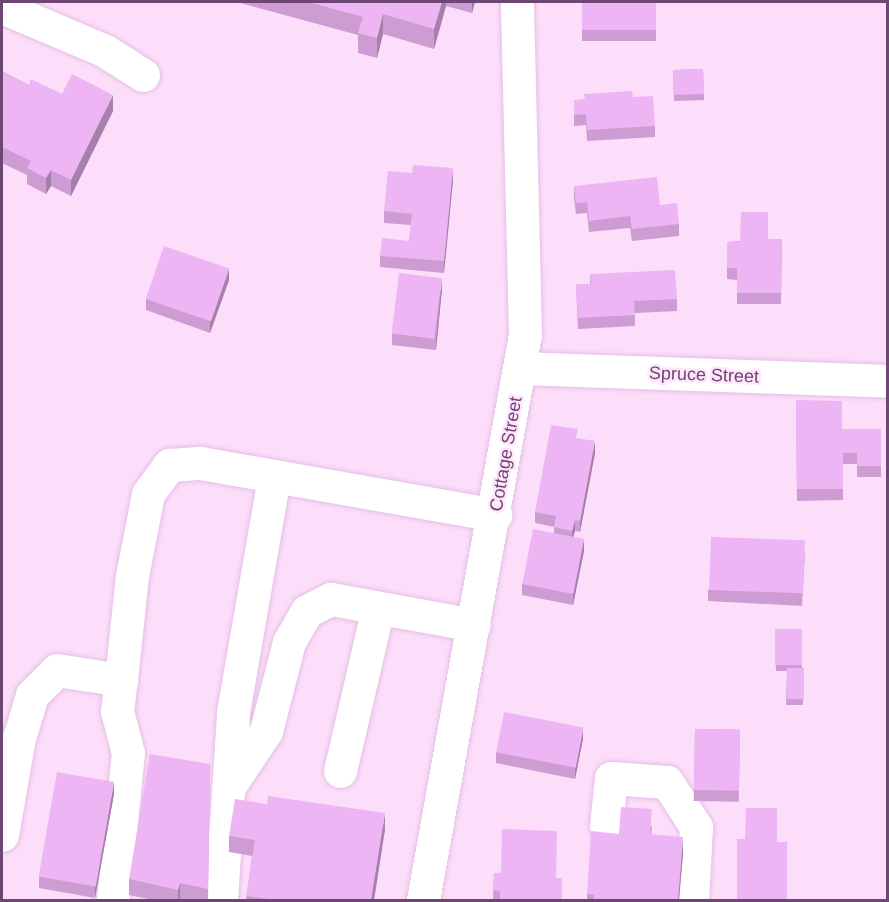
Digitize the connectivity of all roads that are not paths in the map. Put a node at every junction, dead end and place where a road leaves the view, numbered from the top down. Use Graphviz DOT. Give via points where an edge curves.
graph roads {
  1 [pos="516,2"];
  2 [pos="2,8"];
  3 [pos="143,75"];
  4 [pos="521,368"];
  5 [pos="888,381"];
  6 [pos="274,477"];
  7 [pos="495,515"];
  8 [pos="378,608"];
  9 [pos="474,625"];
  10 [pos="120,680"];
  11 [pos="340,771"];
  12 [pos="230,784"];
  13 [pos="606,826"];
  14 [pos="2,835"];
  15 [pos="113,900"];
  16 [pos="221,900"];
  17 [pos="423,900"];
  18 [pos="692,900"];
  1 -- 4 [label="street, Cottage Street" via="526,305"];
  2 -- 3 [label="street" via="105,51"];
  4 -- 5 [label="street, Spruce Street"];
  4 -- 7 [label="street, Cottage Street"];
  6 -- 7 [label="street"];
  6 -- 10 [label="street" via="201,464 170,465 148,494 132,576"];
  6 -- 12 [label="street" via="232,712"];
  7 -- 9 [label="street, Cottage Street"];
  8 -- 9 [label="street"];
  8 -- 11 [label="street"];
  8 -- 12 [label="street" via="331,599 307,611 289,642 266,731"];
  9 -- 17 [label="street, Cottage Street"];
  10 -- 14 [label="street" via="57,670 32,695 19,738"];
  10 -- 15 [label="street" via="117,711 128,753"];
  12 -- 16 [label="street"];
  13 -- 18 [label="street" via="611,778 667,782 696,827"];
}
